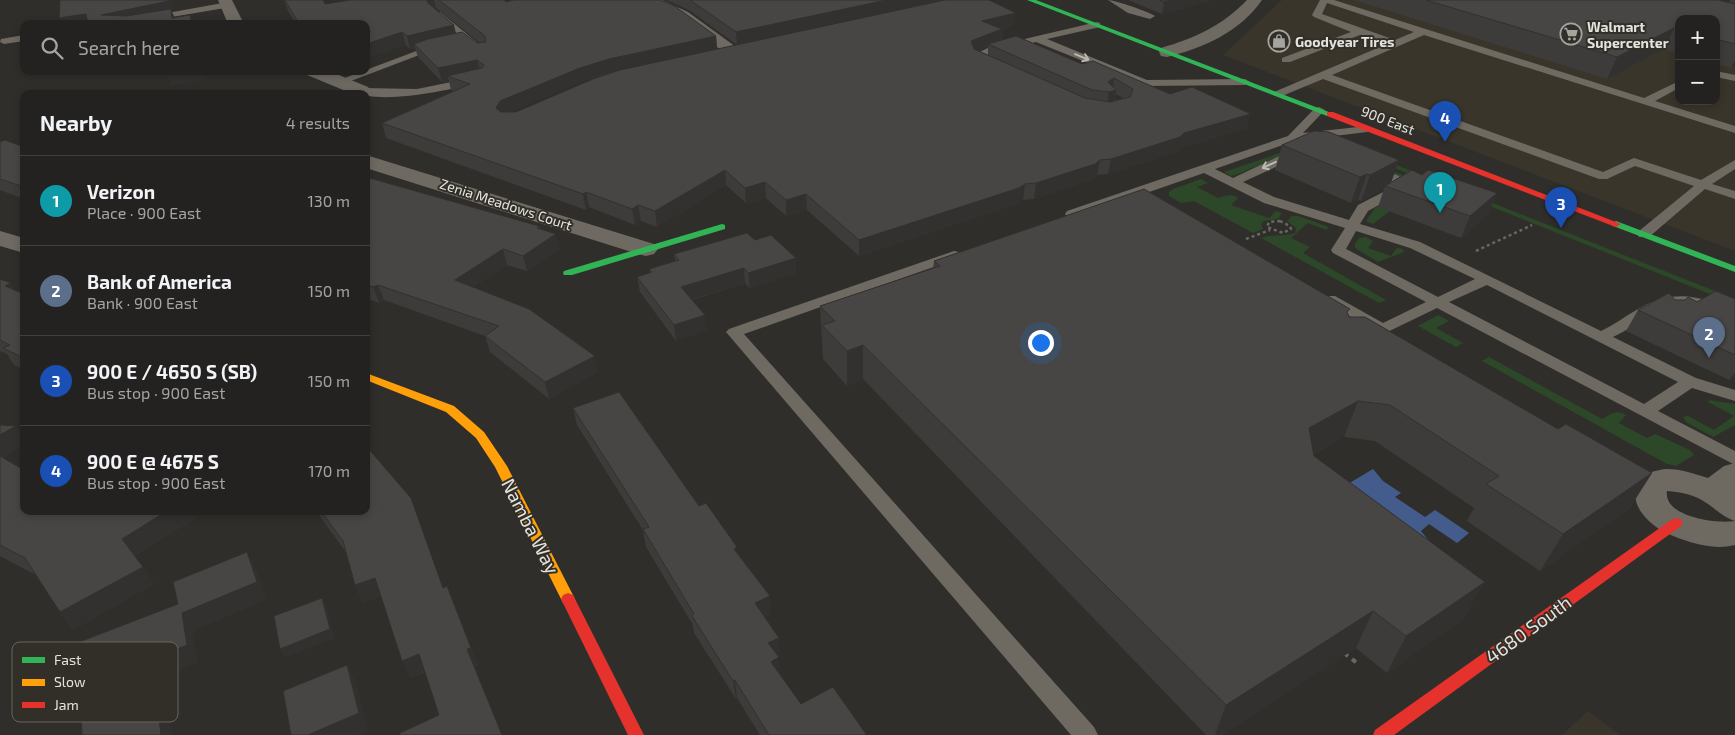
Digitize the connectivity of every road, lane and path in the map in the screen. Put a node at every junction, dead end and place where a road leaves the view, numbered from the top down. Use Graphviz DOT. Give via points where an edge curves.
graph roads {
  1 [pos="650,0"];
  2 [pos="1030,0"];
  3 [pos="1112,0"];
  4 [pos="1255,0"];
  5 [pos="1324,0"];
  6 [pos="226,3"];
  7 [pos="435,12"];
  8 [pos="1150,16"];
  9 [pos="133,20"];
  10 [pos="234,20"];
  11 [pos="1097,25"];
  12 [pos="1360,32"];
  13 [pos="1423,32"];
  14 [pos="20,39"];
  15 [pos="1037,39"];
  16 [pos="468,40"];
  17 [pos="4,41"];
  18 [pos="1396,44"];
  19 [pos="740,51"];
  20 [pos="1167,52"];
  21 [pos="484,53"];
  22 [pos="719,55"];
  23 [pos="1286,60"];
  24 [pos="998,68"];
  25 [pos="370,70"];
  26 [pos="322,75"];
  27 [pos="357,75"];
  28 [pos="1322,75"];
  29 [pos="1720,75"];
  30 [pos="481,78"];
  31 [pos="1735,78"];
  32 [pos="339,82"];
  33 [pos="1244,82"];
  34 [pos="1675,86"];
  35 [pos="362,90"];
  36 [pos="370,91"];
  37 [pos="1278,94"];
  38 [pos="1645,102"];
  39 [pos="1319,110"];
  40 [pos="1367,129"];
  41 [pos="1735,130"];
  42 [pos="1292,138"];
  43 [pos="1313,150"];
  44 [pos="370,162"];
  45 [pos="1735,164"];
  46 [pos="1362,165"];
  47 [pos="1204,168"];
  48 [pos="1232,183"];
  49 [pos="1703,184"];
  50 [pos="1141,190"];
  51 [pos="1735,195"];
  52 [pos="1158,200"];
  53 [pos="1058,219"];
  54 [pos="1353,225"];
  55 [pos="1532,225"];
  56 [pos="722,227"];
  57 [pos="1270,230"];
  58 [pos="1644,234"];
  59 [pos="0,238"];
  60 [pos="1246,239"];
  61 [pos="20,245"];
  62 [pos="646,249"];
  63 [pos="966,251"];
  64 [pos="1482,254"];
  65 [pos="1735,269"];
  66 [pos="568,273"];
  67 [pos="1487,279"];
  68 [pos="1319,292"];
  69 [pos="1437,302"];
  70 [pos="1656,305"];
  71 [pos="1668,316"];
  72 [pos="1735,318"];
  73 [pos="1382,328"];
  74 [pos="1604,336"];
  75 [pos="1399,338"];
  76 [pos="1631,339"];
  77 [pos="1354,343"];
  78 [pos="370,378"];
  79 [pos="1690,382"];
  80 [pos="1735,396"];
  81 [pos="1644,412"];
  82 [pos="1735,459"];
  83 [pos="1727,491"];
  84 [pos="1676,523"];
  85 [pos="1735,533"];
  86 [pos="1337,648"];
  87 [pos="1356,663"];
  88 [pos="636,735"];
  89 [pos="1086,735"];
  90 [pos="1381,735"];
  1 -- 19 [label="street" via="683,15"];
  2 -- 11 [label="main road, 900 East"];
  3 -- 8 [label="lane" via="1131,11"];
  4 -- 20 [label="street" via="1234,23 1211,38"];
  5 -- 12 [label="lane" via="1317,15"];
  5 -- 13 [label="lane"];
  6 -- 9 [label="lane"];
  6 -- 10 [label="street"];
  7 -- 16 [label="lane"];
  11 -- 15 [label="lane"];
  11 -- 20 [label="main road, 900 East"];
  12 -- 18 [label="lane"];
  12 -- 23 [label="lane"];
  13 -- 18 [label="lane"];
  13 -- 38 [label="lane"];
  14 -- 17 [label="lane"];
  15 -- 24 [label="lane" via="1014,49 982,52 976,56 978,64"];
  15 -- 33 [label="lane, one-way" via="1145,83"];
  16 -- 21 [label="lane"];
  16 -- 25 [label="lane" via="428,48"];
  18 -- 28 [label="lane"];
  19 -- 22 [label="main road"];
  20 -- 33 [label="main road, 900 East"];
  26 -- 32 [label="street"];
  27 -- 32 [label="lane"];
  28 -- 37 [label="lane"];
  28 -- 49 [label="lane" via="1602,176 1634,162"];
  29 -- 31 [label="lane"];
  30 -- 36 [label="lane" via="428,90"];
  32 -- 35 [label="street"];
  33 -- 37 [label="main road, 900 East"];
  34 -- 38 [label="lane"];
  37 -- 39 [label="main road, 900 East"];
  38 -- 41 [label="lane"];
  39 -- 40 [label="main road, 900 East"];
  39 -- 42 [label="lane"];
  40 -- 42 [label="lane"];
  40 -- 58 [label="main road, 900 East"];
  42 -- 47 [label="lane"];
  43 -- 48 [label="lane, one-way" via="1300,151"];
  44 -- 62 [label="street, Zenia Meadows Court"];
  45 -- 49 [label="lane"];
  46 -- 54 [label="lane" via="1395,178 1400,188 1363,208"];
  47 -- 48 [label="lane"];
  47 -- 50 [label="lane"];
  48 -- 54 [label="lane" via="1269,200"];
  49 -- 51 [label="lane"];
  49 -- 58 [label="lane"];
  50 -- 52 [label="lane"];
  50 -- 53 [label="lane"];
  54 -- 67 [label="lane" via="1414,245"];
  54 -- 69 [label="lane" via="1338,250"];
  55 -- 64 [label="path" via="1476,251"];
  56 -- 62 [label="main road"];
  57 -- 57 [label="path" via="1283,233 1291,229 1286,223 1274,221 1267,224"];
  57 -- 60 [label="path"];
  58 -- 65 [label="main road, 900 East"];
  59 -- 61 [label="street"];
  62 -- 66 [label="main road"];
  63 -- 89 [label="lane" via="734,332"];
  67 -- 69 [label="lane"];
  67 -- 74 [label="lane"];
  68 -- 73 [label="lane"];
  69 -- 73 [label="lane"];
  69 -- 81 [label="lane"];
  70 -- 71 [label="lane" via="1668,311"];
  70 -- 72 [label="lane" via="1670,300 1698,301"];
  70 -- 74 [label="lane"];
  73 -- 75 [label="lane"];
  73 -- 77 [label="lane"];
  74 -- 76 [label="lane"];
  74 -- 79 [label="lane"];
  78 -- 88 [label="main road, Namba Way" via="450,409 480,435 501,466"];
  79 -- 80 [label="lane"];
  79 -- 81 [label="lane"];
  81 -- 82 [label="lane"];
  83 -- 84 [label="street" via="1684,481 1645,480 1650,498 1664,515"];
  84 -- 85 [label="street" via="1708,535"];
  84 -- 90 [label="main road, 4680 South"];
  86 -- 87 [label="path"];
}
